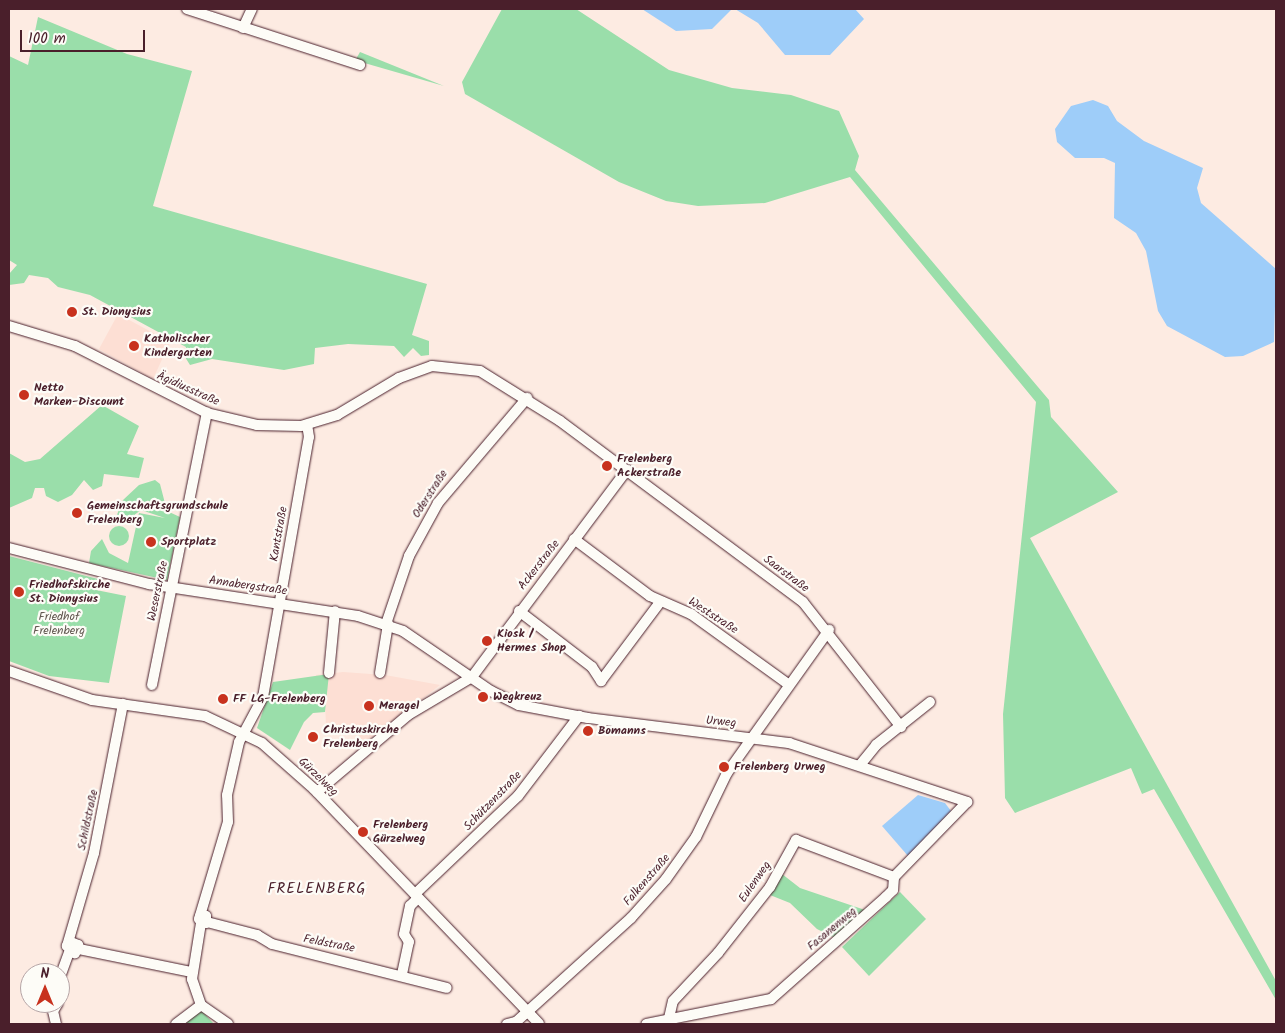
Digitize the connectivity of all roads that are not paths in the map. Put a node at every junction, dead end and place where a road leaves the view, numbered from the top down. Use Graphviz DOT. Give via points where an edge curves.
graph roads {
  1 [pos="187,9"];
  2 [pos="252,9"];
  3 [pos="243,28"];
  4 [pos="360,65"];
  5 [pos="9,326"];
  6 [pos="527,398"];
  7 [pos="207,413"];
  8 [pos="307,425"];
  9 [pos="627,470"];
  10 [pos="574,539"];
  11 [pos="9,548"];
  12 [pos="172,588"];
  13 [pos="660,602"];
  14 [pos="280,603"];
  15 [pos="335,611"];
  16 [pos="519,611"];
  17 [pos="387,624"];
  18 [pos="829,630"];
  19 [pos="9,671"];
  20 [pos="329,673"];
  21 [pos="380,673"];
  22 [pos="472,677"];
  23 [pos="788,684"];
  24 [pos="152,685"];
  25 [pos="930,702"];
  26 [pos="123,704"];
  27 [pos="579,716"];
  28 [pos="901,727"];
  29 [pos="246,734"];
  30 [pos="751,737"];
  31 [pos="860,766"];
  32 [pos="317,792"];
  33 [pos="967,802"];
  34 [pos="894,877"];
  35 [pos="416,896"];
  36 [pos="202,919"];
  37 [pos="73,948"];
  38 [pos="66,963"];
  39 [pos="191,972"];
  40 [pos="402,974"];
  41 [pos="447,988"];
  42 [pos="201,1005"];
  43 [pos="527,1012"];
  44 [pos="669,1018"];
  45 [pos="176,1024"];
  46 [pos="228,1024"];
  47 [pos="507,1024"];
  48 [pos="539,1024"];
  49 [pos="646,1024"];
  1 -- 3 [label="street"];
  2 -- 3 [label="street"];
  3 -- 4 [label="street"];
  5 -- 7 [label="street, Ägidiusstraße" via="75,346"];
  6 -- 8 [label="street, Ägidiusstraße" via="480,371 432,366 399,378 337,415"];
  6 -- 9 [label="street, Saarstraße"];
  6 -- 17 [label="street, Oderstraße" via="438,503 409,556"];
  7 -- 8 [label="street, Ägidiusstraße" via="257,425"];
  7 -- 12 [label="street, Weserstraße"];
  8 -- 14 [label="street, Kantstraße" via="309,437"];
  9 -- 10 [label="street, Ackerstraße"];
  9 -- 18 [label="street, Saarstraße" via="803,602"];
  10 -- 13 [label="street, Weststraße"];
  10 -- 16 [label="street, Ackerstraße"];
  11 -- 12 [label="street, Annabergstraße"];
  12 -- 14 [label="street, Annabergstraße"];
  12 -- 24 [label="street, Weserstraße"];
  13 -- 16 [label="street" via="601,681 592,667"];
  13 -- 23 [label="street, Weststraße" via="691,614"];
  14 -- 15 [label="street, Annabergstraße"];
  14 -- 29 [label="street, Kantstraße" via="263,697"];
  15 -- 17 [label="street, Annabergstraße"];
  15 -- 20 [label="street"];
  16 -- 22 [label="street, Ackerstraße"];
  17 -- 21 [label="street, Oderstraße"];
  17 -- 22 [label="street, Annabergstraße"];
  18 -- 23 [label="street, Falkenstraße"];
  18 -- 28 [label="street, Saarstraße"];
  19 -- 26 [label="street, Gürzelweg" via="66,694"];
  22 -- 27 [label="street, Urweg" via="504,699"];
  22 -- 32 [label="street" via="408,715"];
  23 -- 30 [label="street, Falkenstraße"];
  25 -- 28 [label="street"];
  26 -- 29 [label="street, Gürzelweg" via="188,712"];
  26 -- 37 [label="street, Schildstraße"];
  27 -- 30 [label="street, Urweg"];
  27 -- 35 [label="street, Schützenstraße" via="518,796"];
  28 -- 31 [label="street" via="876,745"];
  29 -- 32 [label="street, Gürzelweg"];
  29 -- 36 [label="street, Kantstraße" via="239,742 227,795 228,822 219,859 212,862"];
  30 -- 31 [label="street, Urweg" via="789,742"];
  30 -- 43 [label="street, Falkenstraße" via="717,790 696,837 666,879 631,918"];
  31 -- 33 [label="street, Urweg"];
  32 -- 35 [label="street, Gürzelweg"];
  33 -- 34 [label="street, Fasanenweg"];
  34 -- 44 [label="street, Fasanenweg" via="893,890 886,897 771,999"];
  34 -- 44 [label="street, Eulenweg" via="796,840 770,887 718,953 673,1001"];
  35 -- 40 [label="street, Schützenstraße" via="410,906 404,934 409,942"];
  35 -- 43 [label="street, Gürzelweg"];
  36 -- 39 [label="street"];
  36 -- 40 [label="street, Feldstraße" via="257,935 272,944"];
  37 -- 38 [label="street, Schildstraße"];
  37 -- 39 [label="street"];
  39 -- 42 [label="street"];
  40 -- 41 [label="street, Feldstraße"];
  42 -- 45 [label="street"];
  42 -- 46 [label="street"];
  43 -- 47 [label="street"];
  43 -- 48 [label="street, Gürzelweg"];
  44 -- 49 [label="street, Fasanenweg"];
}
